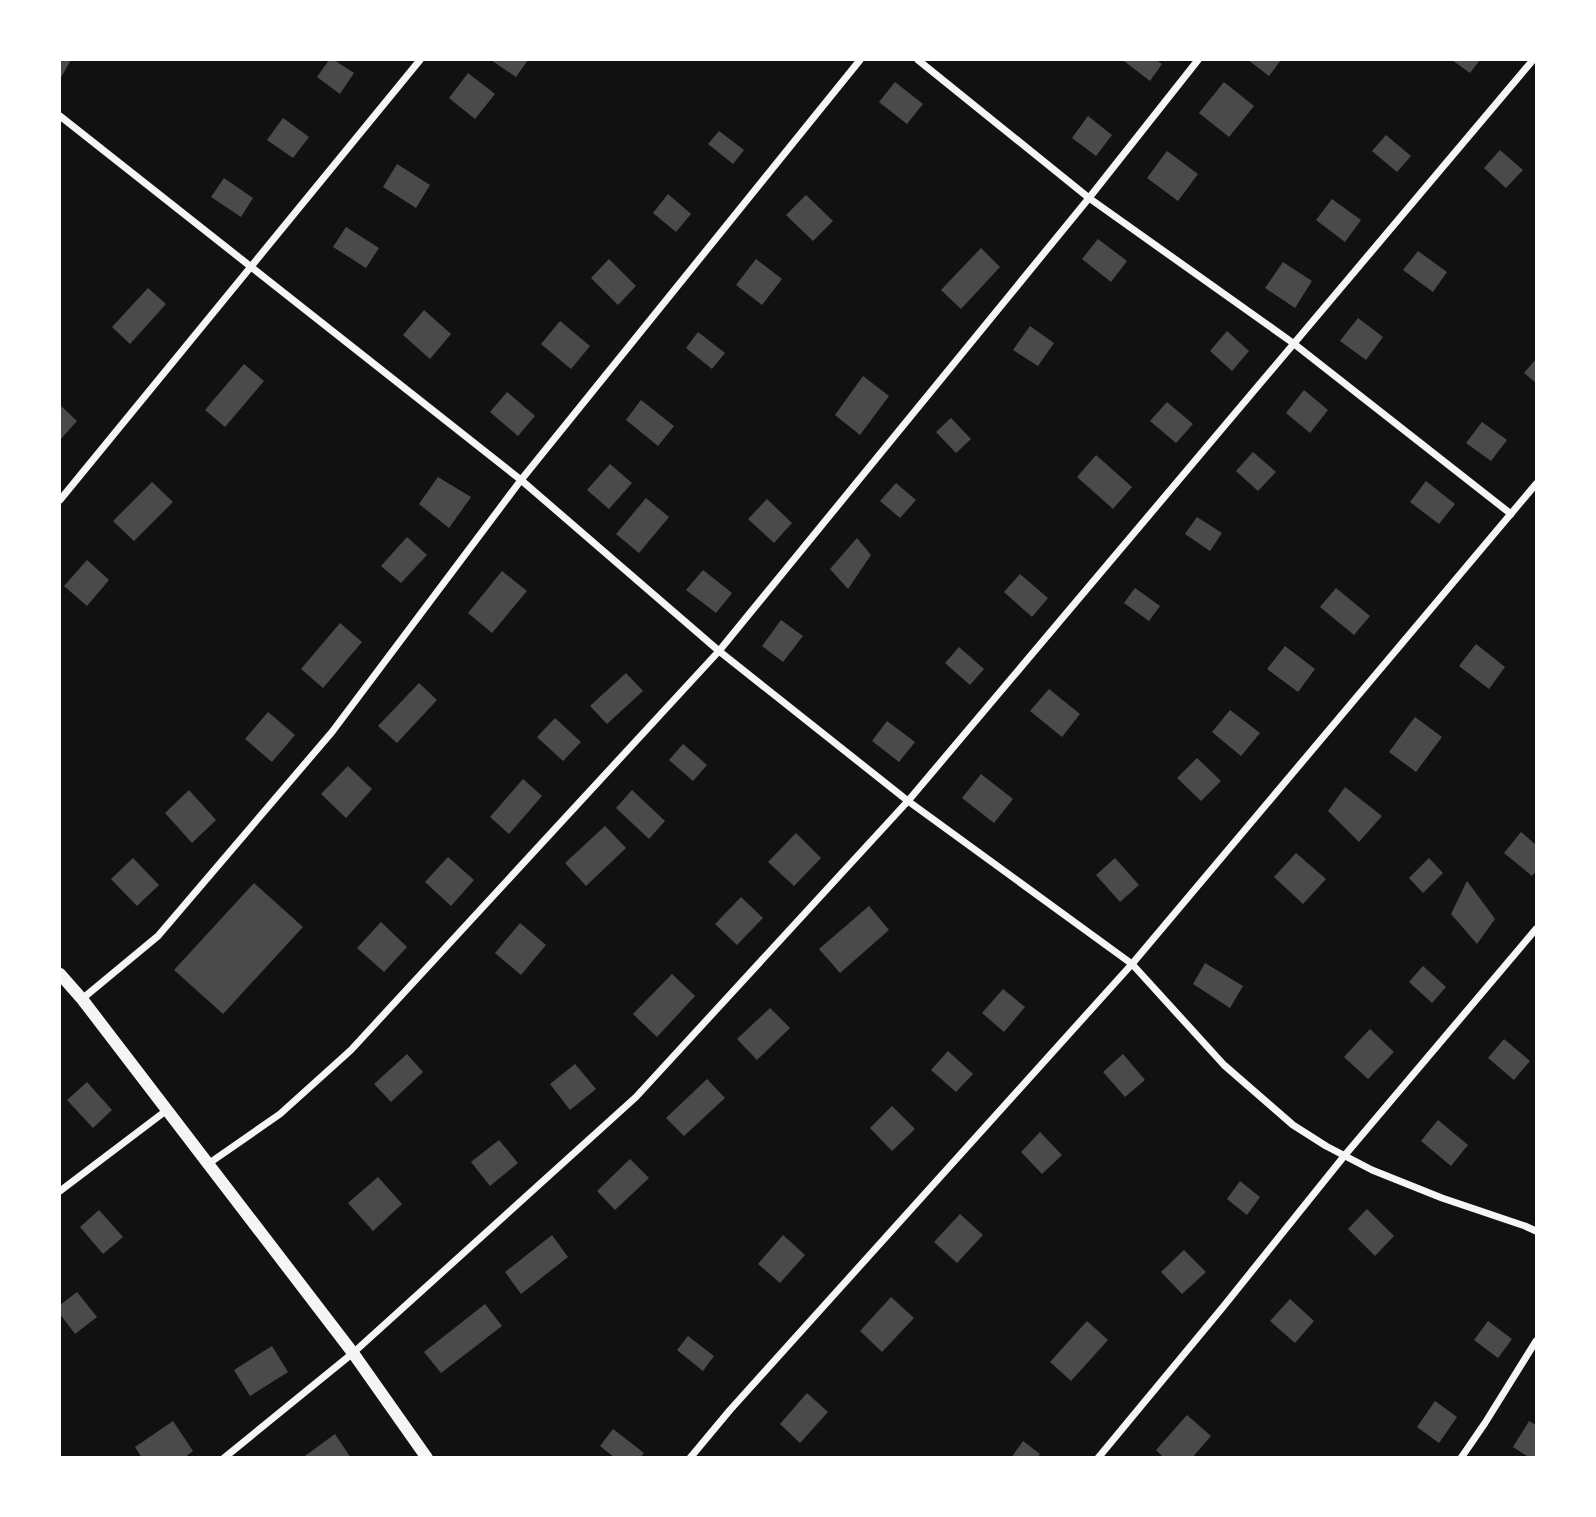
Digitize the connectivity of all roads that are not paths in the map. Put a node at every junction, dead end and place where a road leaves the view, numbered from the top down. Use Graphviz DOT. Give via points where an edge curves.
graph roads {
  1 [pos="420,60"];
  2 [pos="860,60"];
  3 [pos="918,60"];
  4 [pos="1198,60"];
  5 [pos="1533,60"];
  6 [pos="60,116"];
  7 [pos="1089,198"];
  8 [pos="250,267"];
  9 [pos="1293,343"];
  10 [pos="521,480"];
  11 [pos="1536,484"];
  12 [pos="60,500"];
  13 [pos="1511,513"];
  14 [pos="719,651"];
  15 [pos="908,801"];
  16 [pos="1536,929"];
  17 [pos="1132,964"];
  18 [pos="60,974"];
  19 [pos="82,999"];
  20 [pos="167,1110"];
  21 [pos="1345,1155"];
  22 [pos="208,1164"];
  23 [pos="60,1191"];
  24 [pos="1536,1231"];
  25 [pos="1536,1340"];
  26 [pos="353,1353"];
  27 [pos="224,1458"];
  28 [pos="427,1458"];
  29 [pos="690,1458"];
  30 [pos="1098,1458"];
  31 [pos="1461,1458"];
  1 -- 8 [label="street"];
  2 -- 10 [label="street"];
  3 -- 7 [label="street"];
  4 -- 7 [label="street"];
  5 -- 9 [label="street"];
  6 -- 8 [label="street"];
  7 -- 9 [label="street"];
  7 -- 14 [label="street"];
  8 -- 10 [label="street"];
  8 -- 12 [label="street"];
  9 -- 13 [label="street"];
  9 -- 15 [label="street"];
  10 -- 14 [label="street"];
  10 -- 19 [label="street" via="332,732 158,936"];
  11 -- 13 [label="street"];
  13 -- 17 [label="street"];
  14 -- 15 [label="street"];
  14 -- 22 [label="street" via="351,1050 280,1114"];
  15 -- 17 [label="street"];
  15 -- 26 [label="street" via="636,1097"];
  16 -- 21 [label="street"];
  17 -- 21 [label="street" via="1224,1065 1293,1125"];
  17 -- 29 [label="street"];
  18 -- 19 [label="street"];
  19 -- 20 [label="street"];
  20 -- 22 [label="street"];
  20 -- 23 [label="street"];
  21 -- 24 [label="street" via="1372,1170"];
  21 -- 30 [label="street"];
  22 -- 26 [label="street"];
  25 -- 31 [label="street"];
  26 -- 27 [label="street"];
  26 -- 28 [label="street"];
}
